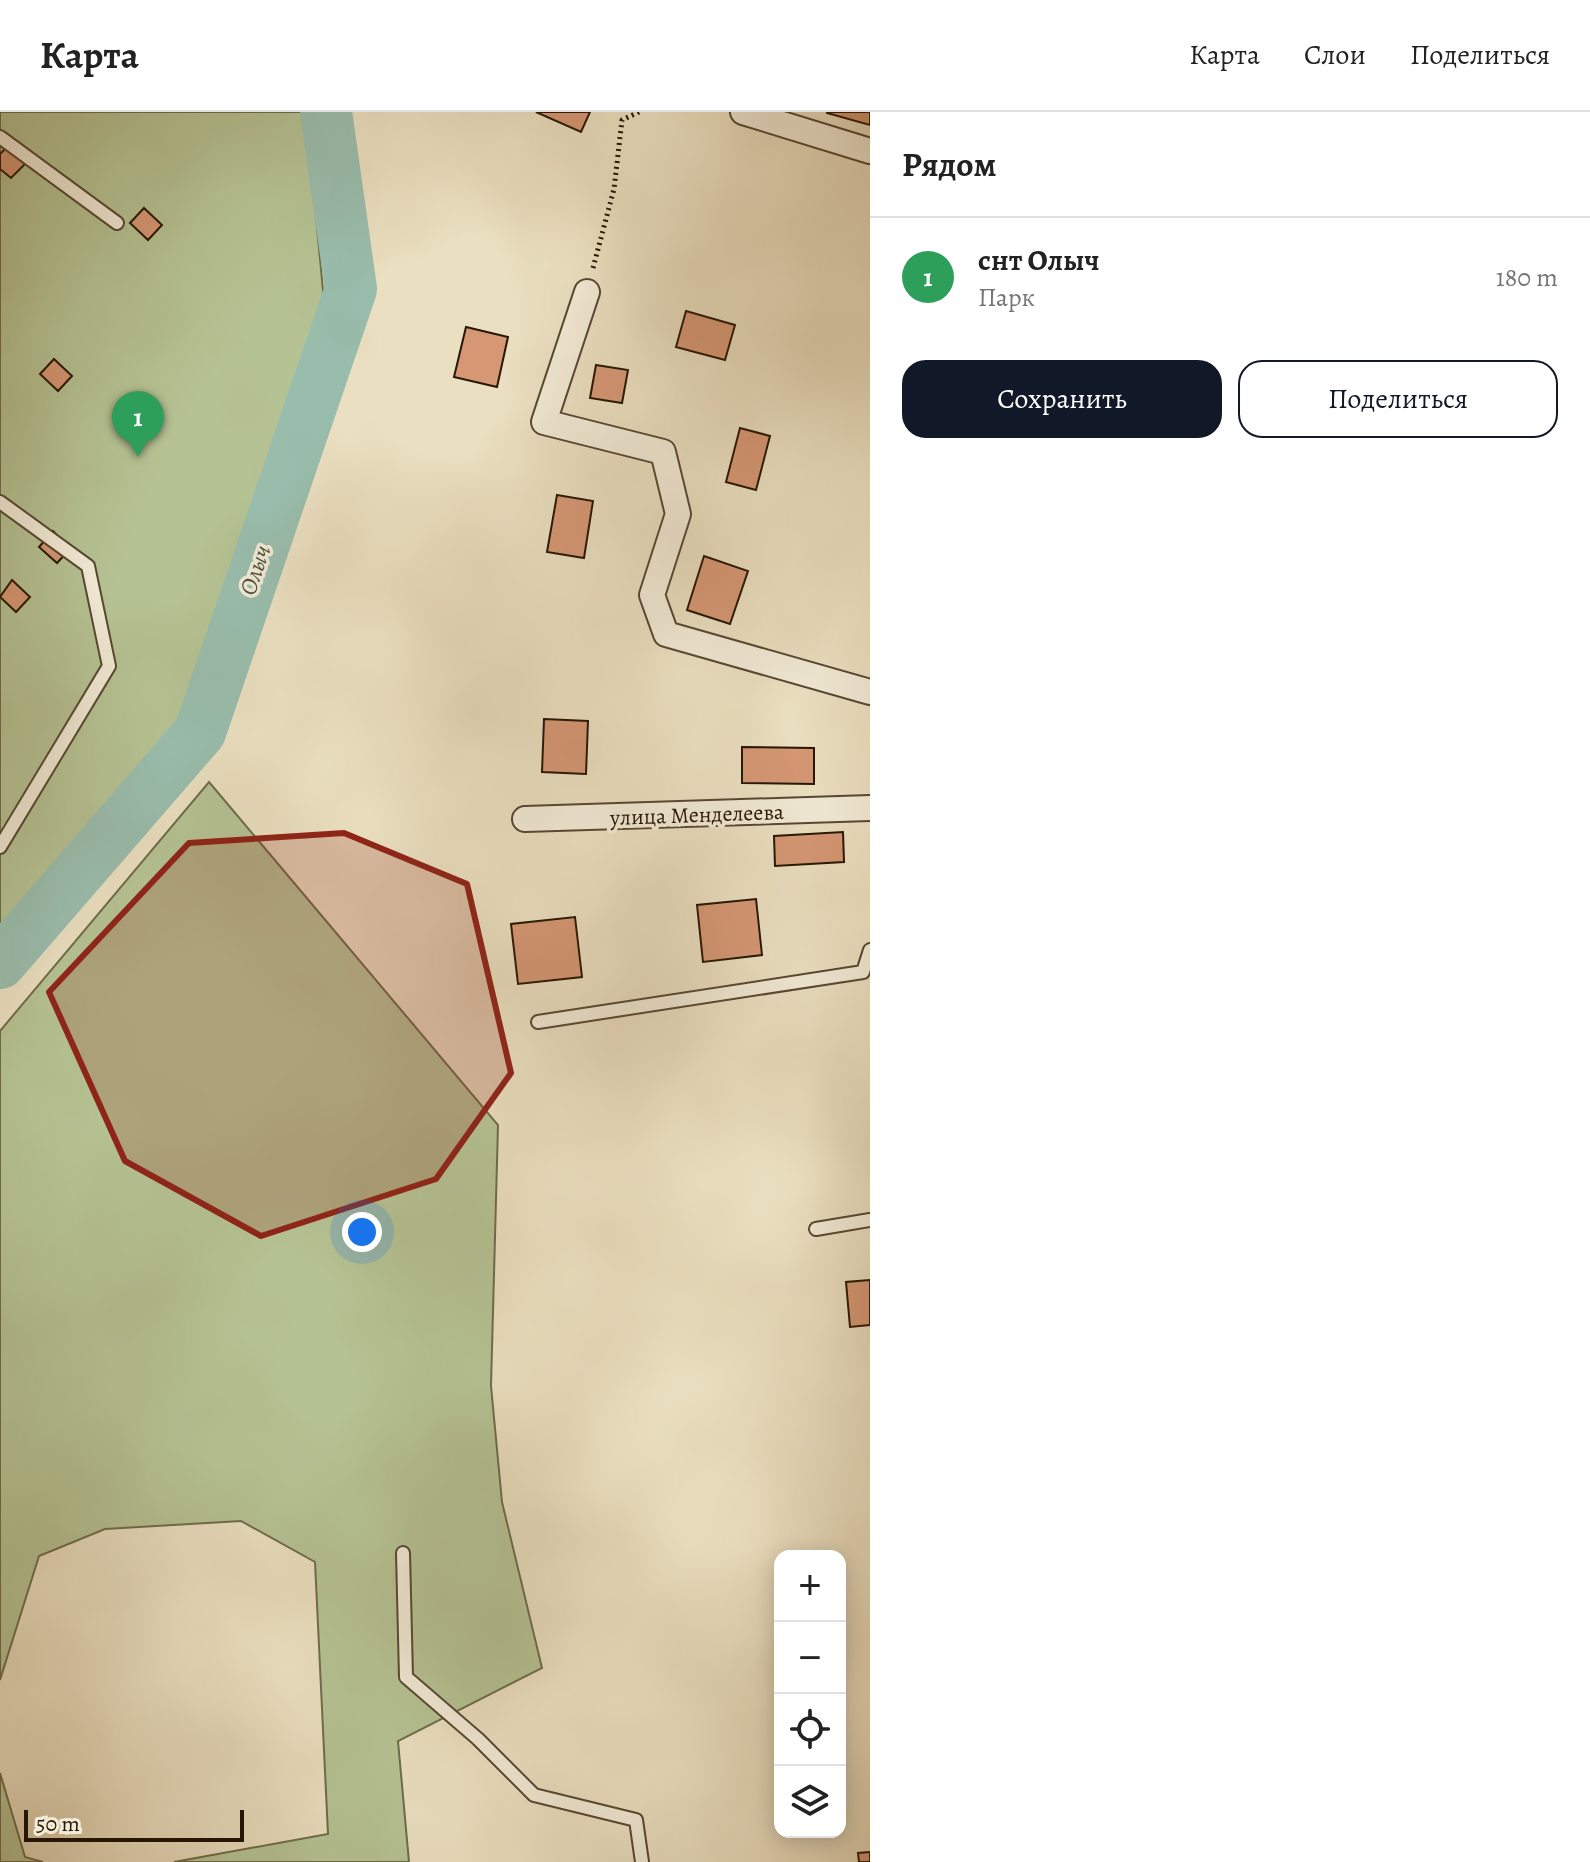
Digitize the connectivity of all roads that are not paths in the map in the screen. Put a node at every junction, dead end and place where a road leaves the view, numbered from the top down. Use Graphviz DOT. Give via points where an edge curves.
graph roads {
  1 [pos="743,112"];
  2 [pos="0,137"];
  3 [pos="870,151"];
  4 [pos="117,223"];
  5 [pos="587,292"];
  6 [pos="0,502"];
  7 [pos="870,692"];
  8 [pos="870,808"];
  9 [pos="525,819"];
  10 [pos="0,847"];
  11 [pos="870,950"];
  12 [pos="538,1022"];
  13 [pos="870,1220"];
  14 [pos="816,1229"];
  15 [pos="403,1553"];
  16 [pos="642,1862"];
  1 -- 3 [label="street"];
  2 -- 4 [label="lane"];
  5 -- 7 [label="street" via="544,422 663,452 678,514 652,595 666,634"];
  6 -- 10 [label="lane" via="88,566 109,666"];
  8 -- 9 [label="street, улица Менделеева"];
  11 -- 12 [label="lane" via="863,972"];
  13 -- 14 [label="lane"];
  15 -- 16 [label="lane" via="406,1677 534,1795 636,1820"];
}
